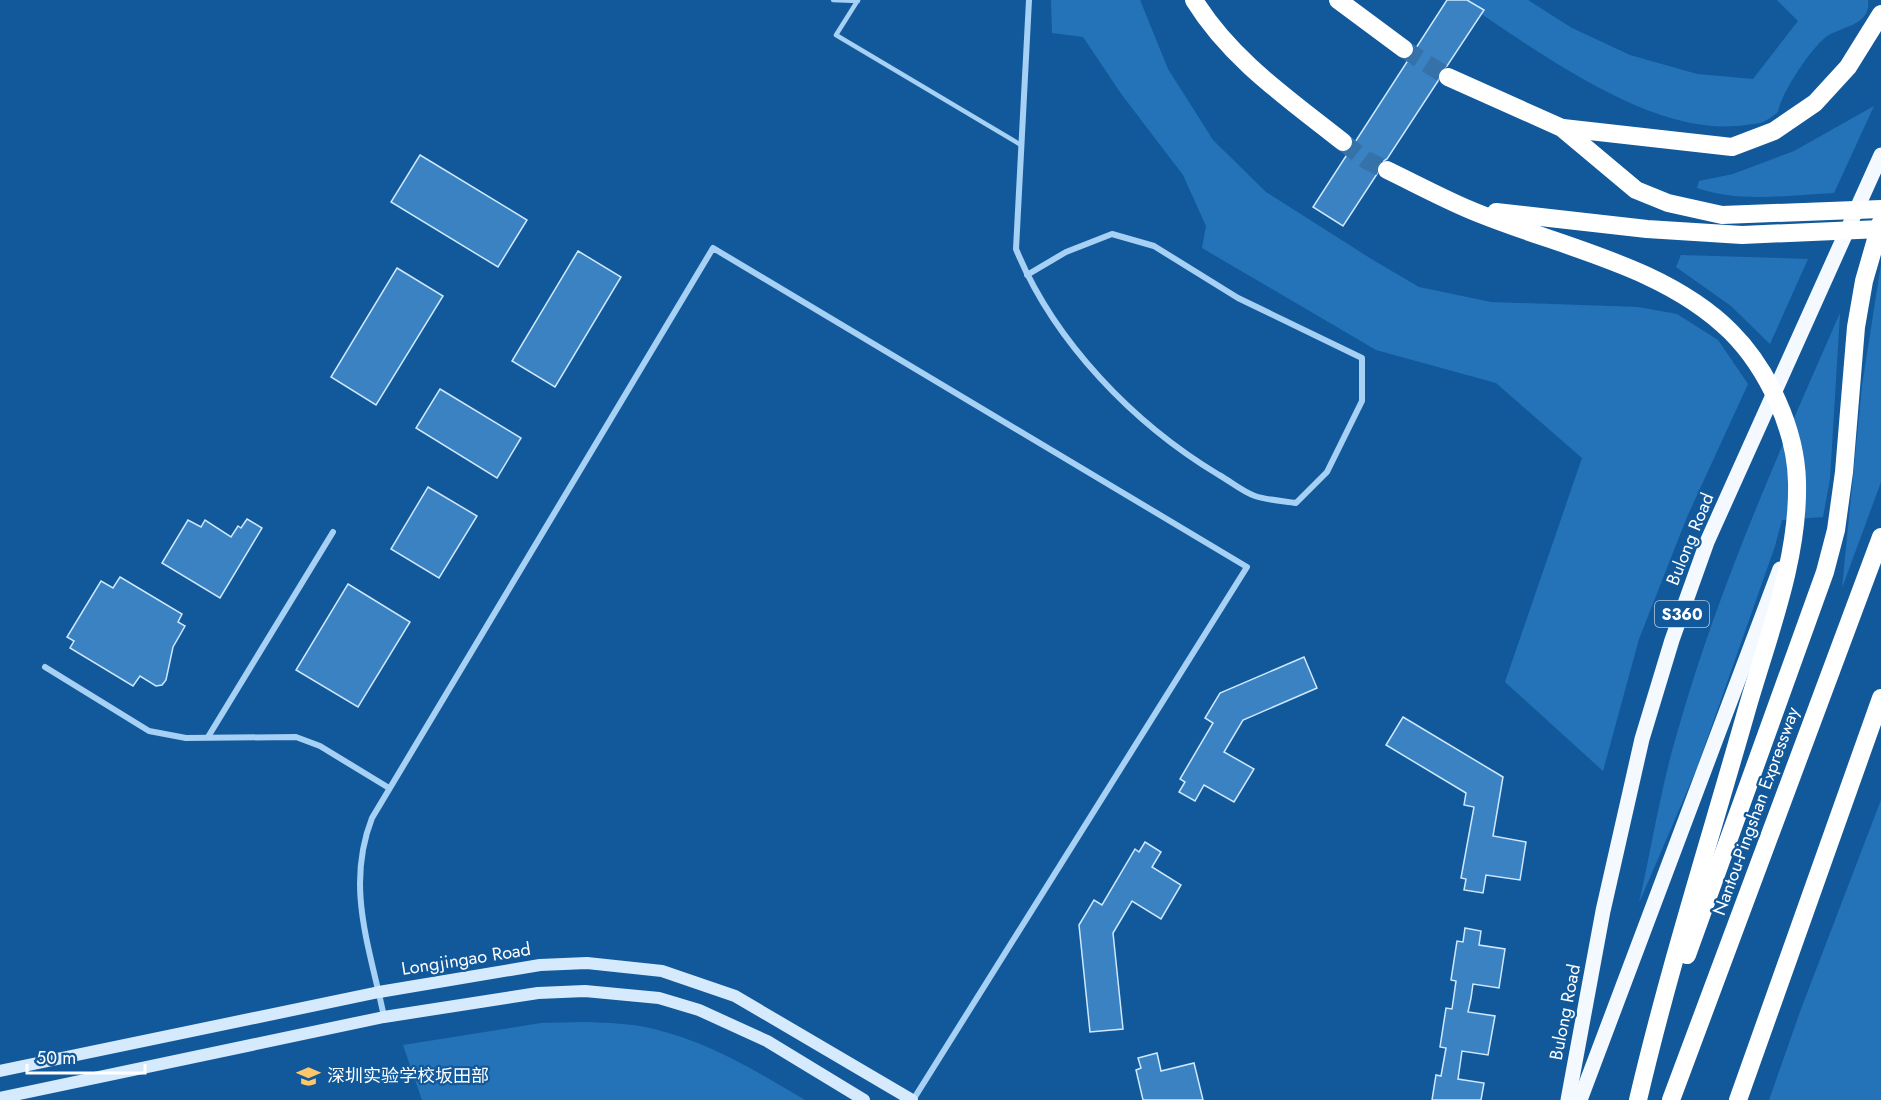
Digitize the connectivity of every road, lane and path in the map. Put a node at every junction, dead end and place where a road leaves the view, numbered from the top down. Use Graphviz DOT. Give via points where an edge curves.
graph roads {
  1 [pos="833,0"];
  2 [pos="858,0"];
  3 [pos="1029,0"];
  4 [pos="1194,0"];
  5 [pos="1338,0"];
  6 [pos="1881,14"];
  7 [pos="1404,49"];
  8 [pos="1448,77"];
  9 [pos="1562,128"];
  10 [pos="1343,142"];
  11 [pos="1021,145"];
  12 [pos="1881,155"];
  13 [pos="1387,170"];
  14 [pos="1468,209"];
  15 [pos="1881,209"];
  16 [pos="1881,222"];
  17 [pos="1881,229"];
  18 [pos="1027,275"];
  19 [pos="333,532"];
  20 [pos="1881,537"];
  21 [pos="1792,538"];
  22 [pos="45,667"];
  23 [pos="1881,698"];
  24 [pos="208,737"];
  25 [pos="389,788"];
  26 [pos="379,992"];
  27 [pos="384,1017"];
  28 [pos="1645,1070"];
  29 [pos="0,1071"];
  30 [pos="0,1098"];
  31 [pos="864,1100"];
  32 [pos="913,1100"];
  33 [pos="1568,1100"];
  34 [pos="1580,1100"];
  35 [pos="1638,1100"];
  36 [pos="1671,1100"];
  37 [pos="1738,1100"];
  1 -- 2 [label="lane"];
  2 -- 11 [label="lane" via="836,35"];
  3 -- 11 [label="street"];
  4 -- 10 [label="highway" via="1209,25 1256,74"];
  5 -- 7 [label="highway"];
  6 -- 9 [label="highway" via="1848,67 1815,103 1774,131 1732,147"];
  8 -- 9 [label="highway"];
  9 -- 15 [label="highway" via="1636,190 1668,203 1722,214"];
  11 -- 18 [label="street" via="1016,249"];
  12 -- 33 [label="main road, Bulong Road / S360" via="1707,542 1672,640 1642,739"];
  13 -- 14 [label="highway"];
  14 -- 17 [label="highway" via="1647,230 1775,235"];
  14 -- 21 [label="highway" via="1653,278 1693,302 1731,332 1755,363 1778,404 1792,442 1797,482"];
  16 -- 28 [label="highway" via="1856,327 1844,472 1826,572"];
  18 -- 18 [label="street" via="1066,252 1112,234 1154,246 1238,298 1362,358 1362,401 1327,472 1296,503 1254,496 1199,463 1148,424 1102,379 1062,329"];
  19 -- 24 [label="street"];
  20 -- 36 [label="highway, Nantou-Pingshan Expressway"];
  21 -- 28 [label="highway" via="1779,601"];
  21 -- 34 [label="main road"];
  22 -- 24 [label="street" via="149,731 174,738"];
  23 -- 37 [label="highway"];
  24 -- 25 [label="street" via="296,737 320,746"];
  25 -- 26 [label="street" via="366,834 358,875"];
  25 -- 32 [label="street" via="713,248 724,254 1246,567"];
  26 -- 27 [label="street"];
  26 -- 29 [label="main road, Longjingao Road"];
  26 -- 32 [label="main road, Longjingao Road" via="540,965 587,963 662,971 702,982 752,1005"];
  27 -- 30 [label="main road"];
  27 -- 31 [label="main road" via="538,993 585,991 659,998 733,1024"];
  28 -- 35 [label="highway"];
}
